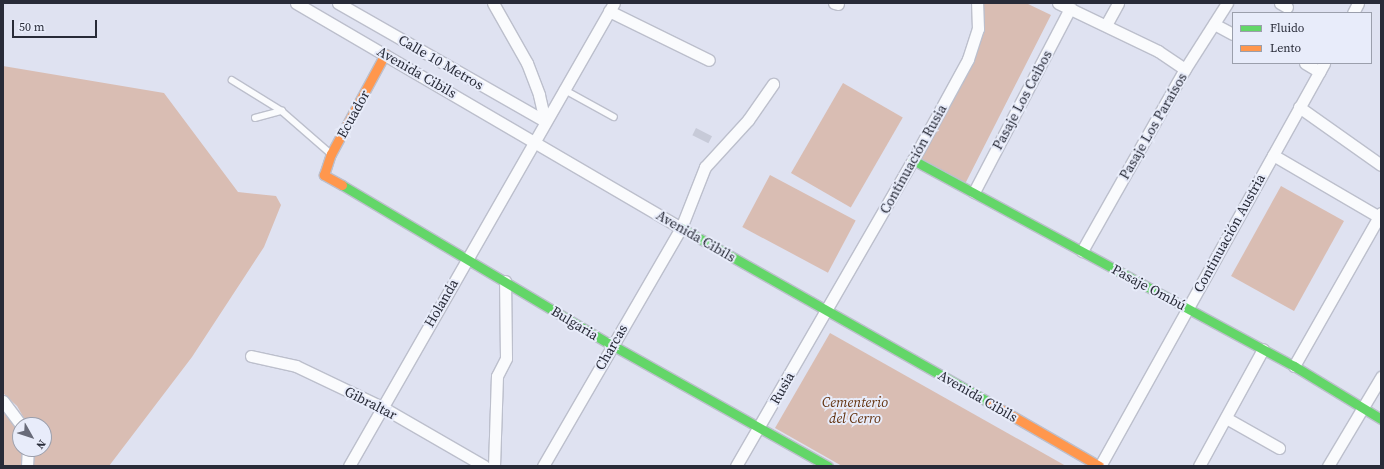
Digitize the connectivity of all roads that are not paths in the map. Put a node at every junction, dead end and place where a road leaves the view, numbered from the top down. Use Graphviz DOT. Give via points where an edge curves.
graph roads {
  1 [pos="296,3"];
  2 [pos="338,3"];
  3 [pos="493,3"];
  4 [pos="977,3"];
  5 [pos="1058,3"];
  6 [pos="1118,3"];
  7 [pos="1227,3"];
  8 [pos="1358,3"];
  9 [pos="611,7"];
  10 [pos="1070,8"];
  11 [pos="1354,12"];
  12 [pos="1214,24"];
  13 [pos="1106,25"];
  14 [pos="1232,33"];
  15 [pos="386,54"];
  16 [pos="709,60"];
  17 [pos="1309,64"];
  18 [pos="1322,67"];
  19 [pos="1185,69"];
  20 [pos="232,80"];
  21 [pos="773,84"];
  22 [pos="563,89"];
  23 [pos="1299,107"];
  24 [pos="282,111"];
  25 [pos="614,117"];
  26 [pos="255,118"];
  27 [pos="545,121"];
  28 [pos="534,140"];
  29 [pos="331,154"];
  30 [pos="1273,155"];
  31 [pos="913,160"];
  32 [pos="1381,165"];
  33 [pos="324,175"];
  34 [pos="974,192"];
  35 [pos="1380,215"];
  36 [pos="681,228"];
  37 [pos="1082,251"];
  38 [pos="466,259"];
  39 [pos="505,280"];
  40 [pos="1187,308"];
  41 [pos="828,310"];
  42 [pos="612,345"];
  43 [pos="1263,349"];
  44 [pos="251,356"];
  45 [pos="1294,366"];
  46 [pos="1381,377"];
  47 [pos="3,401"];
  48 [pos="382,407"];
  49 [pos="1362,408"];
  50 [pos="15,417"];
  51 [pos="1226,418"];
  52 [pos="1381,419"];
  53 [pos="760,427"];
  54 [pos="1279,448"];
  55 [pos="349,466"];
  56 [pos="484,466"];
  57 [pos="494,466"];
  58 [pos="543,466"];
  59 [pos="736,466"];
  60 [pos="828,466"];
  61 [pos="1100,466"];
  62 [pos="1199,466"];
  63 [pos="1328,466"];
  1 -- 15 [label="street, Avenida Cibils"];
  2 -- 27 [label="street, Calle 10 Metros"];
  3 -- 27 [label="street" via="527,63"];
  4 -- 31 [label="street, Continuación Rusia" via="978,30 974,46"];
  5 -- 10 [label="street"];
  6 -- 13 [label="street"];
  7 -- 12 [label="street, Pasaje Los Paraísos"];
  8 -- 11 [label="street"];
  9 -- 16 [label="street"];
  9 -- 22 [label="street, Holanda"];
  10 -- 13 [label="street"];
  10 -- 34 [label="street, Pasaje Los Ceibos"];
  12 -- 14 [label="street"];
  12 -- 19 [label="street, Pasaje Los Paraísos"];
  13 -- 19 [label="street" via="1158,51"];
  15 -- 28 [label="street, Avenida Cibils"];
  15 -- 29 [label="street, Ecuador"];
  17 -- 18 [label="street"];
  18 -- 23 [label="street, Continuación Austria"];
  19 -- 37 [label="street, Pasaje Los Paraísos"];
  20 -- 24 [label="lane"];
  21 -- 36 [label="street, Charcas" via="748,120 705,167"];
  22 -- 25 [label="lane"];
  22 -- 27 [label="street, Holanda"];
  23 -- 30 [label="street, Continuación Austria"];
  23 -- 32 [label="street"];
  24 -- 26 [label="lane"];
  24 -- 29 [label="lane"];
  27 -- 28 [label="street, Holanda"];
  28 -- 36 [label="street, Avenida Cibils"];
  28 -- 38 [label="street, Holanda"];
  29 -- 33 [label="street, Ecuador"];
  30 -- 35 [label="street"];
  30 -- 40 [label="street, Continuación Austria"];
  31 -- 34 [label="street, Pasaje Ombú"];
  31 -- 41 [label="street, Continuación Rusia"];
  33 -- 38 [label="street, Bulgaria"];
  34 -- 37 [label="street, Pasaje Ombú"];
  35 -- 45 [label="street"];
  36 -- 41 [label="street, Avenida Cibils"];
  36 -- 42 [label="street, Charcas"];
  37 -- 40 [label="street, Pasaje Ombú"];
  38 -- 39 [label="street, Bulgaria"];
  38 -- 48 [label="street, Holanda"];
  39 -- 42 [label="street, Bulgaria"];
  39 -- 57 [label="street" via="506,358 497,376"];
  40 -- 43 [label="street, Pasaje Ombú"];
  40 -- 61 [label="street, Continuación Austria"];
  41 -- 53 [label="street, Rusia"];
  41 -- 61 [label="street, Avenida Cibils"];
  42 -- 53 [label="street, Bulgaria"];
  42 -- 58 [label="street, Charcas"];
  43 -- 45 [label="street, Pasaje Ombú"];
  43 -- 51 [label="street"];
  44 -- 48 [label="street, Gibraltar" via="296,366"];
  45 -- 49 [label="street, Pasaje Ombú"];
  46 -- 49 [label="street"];
  47 -- 50 [label="street"];
  48 -- 55 [label="street, Holanda"];
  48 -- 56 [label="street, Gibraltar"];
  49 -- 52 [label="street, Pasaje Ombú"];
  49 -- 63 [label="street"];
  51 -- 54 [label="street"];
  51 -- 62 [label="street"];
  53 -- 59 [label="street, Rusia"];
  53 -- 60 [label="street, Bulgaria"];
}
